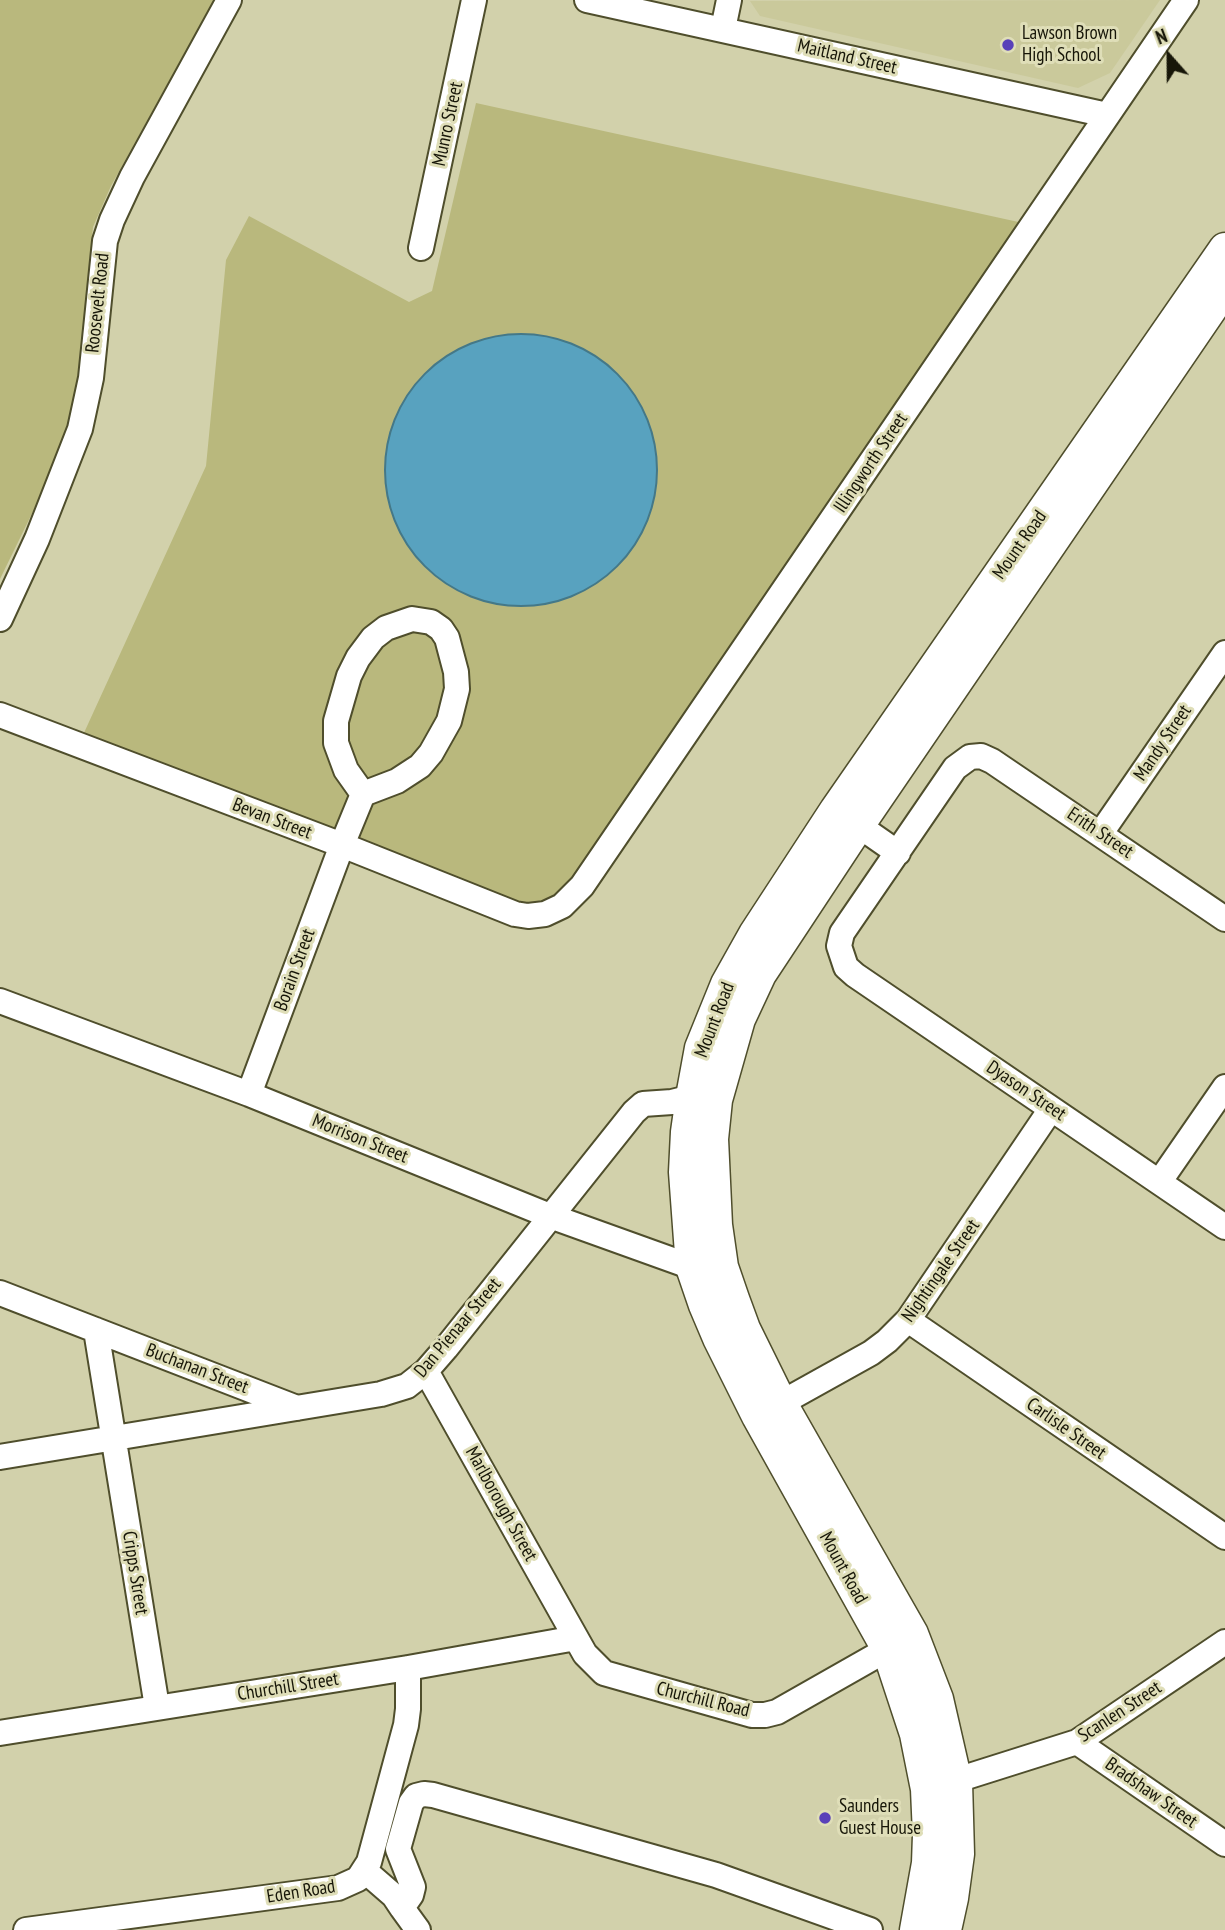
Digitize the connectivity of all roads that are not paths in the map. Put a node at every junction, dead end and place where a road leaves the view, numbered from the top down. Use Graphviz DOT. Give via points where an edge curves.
graph roads {
  1 [pos="229,0"];
  2 [pos="474,0"];
  3 [pos="587,0"];
  4 [pos="729,0"];
  5 [pos="1186,0"];
  6 [pos="723,29"];
  7 [pos="1107,115"];
  8 [pos="421,248"];
  9 [pos="1225,249"];
  10 [pos="1225,288"];
  11 [pos="1107,441"];
  12 [pos="0,620"];
  13 [pos="1225,653"];
  14 [pos="0,715"];
  15 [pos="363,794"];
  16 [pos="847,817"];
  17 [pos="1101,834"];
  18 [pos="342,845"];
  19 [pos="898,853"];
  20 [pos="545,914"];
  21 [pos="1225,919"];
  22 [pos="0,1001"];
  23 [pos="1225,1087"];
  24 [pos="248,1094"];
  25 [pos="704,1098"];
  26 [pos="1051,1109"];
  27 [pos="1160,1181"];
  28 [pos="550,1216"];
  29 [pos="1225,1227"];
  30 [pos="707,1267"];
  31 [pos="0,1293"];
  32 [pos="908,1321"];
  33 [pos="96,1330"];
  34 [pos="426,1371"];
  35 [pos="297,1409"];
  36 [pos="770,1410"];
  37 [pos="112,1438"];
  38 [pos="0,1457"];
  39 [pos="1225,1537"];
  40 [pos="576,1638"];
  41 [pos="900,1642"];
  42 [pos="1225,1642"];
  43 [pos="408,1668"];
  44 [pos="157,1707"];
  45 [pos="0,1732"];
  46 [pos="1077,1742"];
  47 [pos="941,1785"];
  48 [pos="1225,1844"];
  49 [pos="364,1871"];
  50 [pos="402,1908"];
  51 [pos="98,1926"];
  52 [pos="26,1930"];
  53 [pos="418,1930"];
  54 [pos="870,1930"];
  55 [pos="916,1930"];
  56 [pos="946,1930"];
  1 -- 12 [label="street, Roosevelt Road" via="112,219 105,241 91,378 80,429"];
  2 -- 8 [label="street, Munro Street"];
  3 -- 6 [label="street, Maitland Street"];
  4 -- 6 [label="street"];
  5 -- 7 [label="street, Illingworth Street"];
  6 -- 7 [label="street, Maitland Street"];
  7 -- 20 [label="street, Illingworth Street" via="582,886 562,906"];
  9 -- 11 [label="main road, Mount Road"];
  10 -- 11 [label="main road, Mount Road"];
  11 -- 16 [label="main road, Mount Road"];
  13 -- 17 [label="street, Mandy Street"];
  14 -- 18 [label="street, Bevan Street"];
  15 -- 15 [label="street" via="346,771 336,743 336,721 349,676 358,657 386,628 412,619 431,622 447,638 456,672 449,722 420,766"];
  15 -- 18 [label="street, Borain Street"];
  16 -- 19 [label="street"];
  16 -- 25 [label="main road, Mount Road" via="755,934 727,984 701,1048"];
  17 -- 19 [label="street, Erith Street" via="992,761 970,757 955,768"];
  17 -- 21 [label="street, Erith Street"];
  18 -- 20 [label="street, Bevan Street" via="515,914"];
  18 -- 24 [label="street, Borain Street"];
  19 -- 26 [label="street, Dyason Street" via="842,933 839,946 846,967"];
  22 -- 24 [label="street, Morrison Street"];
  23 -- 27 [label="street"];
  24 -- 28 [label="street, Morrison Street"];
  25 -- 28 [label="street, Dan Pienaar Street" via="643,1104"];
  25 -- 30 [label="main road, Mount Road" via="687,1132 685,1172"];
  26 -- 27 [label="street, Dyason Street"];
  26 -- 32 [label="street, Nightingale Street"];
  27 -- 29 [label="street, Dyason Street"];
  28 -- 30 [label="street, Morrison Street"];
  28 -- 34 [label="street, Dan Pienaar Street"];
  30 -- 36 [label="main road, Mount Road" via="719,1338"];
  31 -- 33 [label="street, Buchanan Street"];
  32 -- 36 [label="street, Nightingale Street" via="871,1353"];
  32 -- 39 [label="street, Carlisle Street"];
  33 -- 35 [label="street, Buchanan Street"];
  33 -- 37 [label="street"];
  34 -- 35 [label="street, Dan Pienaar Street" via="394,1392"];
  34 -- 40 [label="street, Marlborough Street"];
  35 -- 37 [label="street, Dan Pienaar Street"];
  36 -- 41 [label="main road, Mount Road"];
  37 -- 38 [label="street, Dan Pienaar Street"];
  37 -- 44 [label="street, Cripps Street"];
  40 -- 41 [label="street, Churchill Road" via="604,1673 752,1715 777,1712"];
  40 -- 43 [label="street, Churchill Street"];
  41 -- 47 [label="main road, Mount Road" via="937,1699"];
  42 -- 46 [label="street, Scanlen Street"];
  43 -- 44 [label="street, Churchill Street"];
  43 -- 49 [label="street" via="406,1725"];
  44 -- 45 [label="street, Churchill Street"];
  46 -- 47 [label="street, Scanlen Street"];
  46 -- 48 [label="street, Bradshaw Street"];
  47 -- 55 [label="main road, Mount Road"];
  47 -- 56 [label="main road, Mount Road" via="958,1854"];
  49 -- 50 [label="street"];
  49 -- 51 [label="street, Eden Road" via="338,1888"];
  50 -- 53 [label="street"];
  50 -- 54 [label="street" via="413,1887 401,1859 400,1839 416,1796 433,1795 716,1875"];
  51 -- 52 [label="street, Eden Road"];
}
